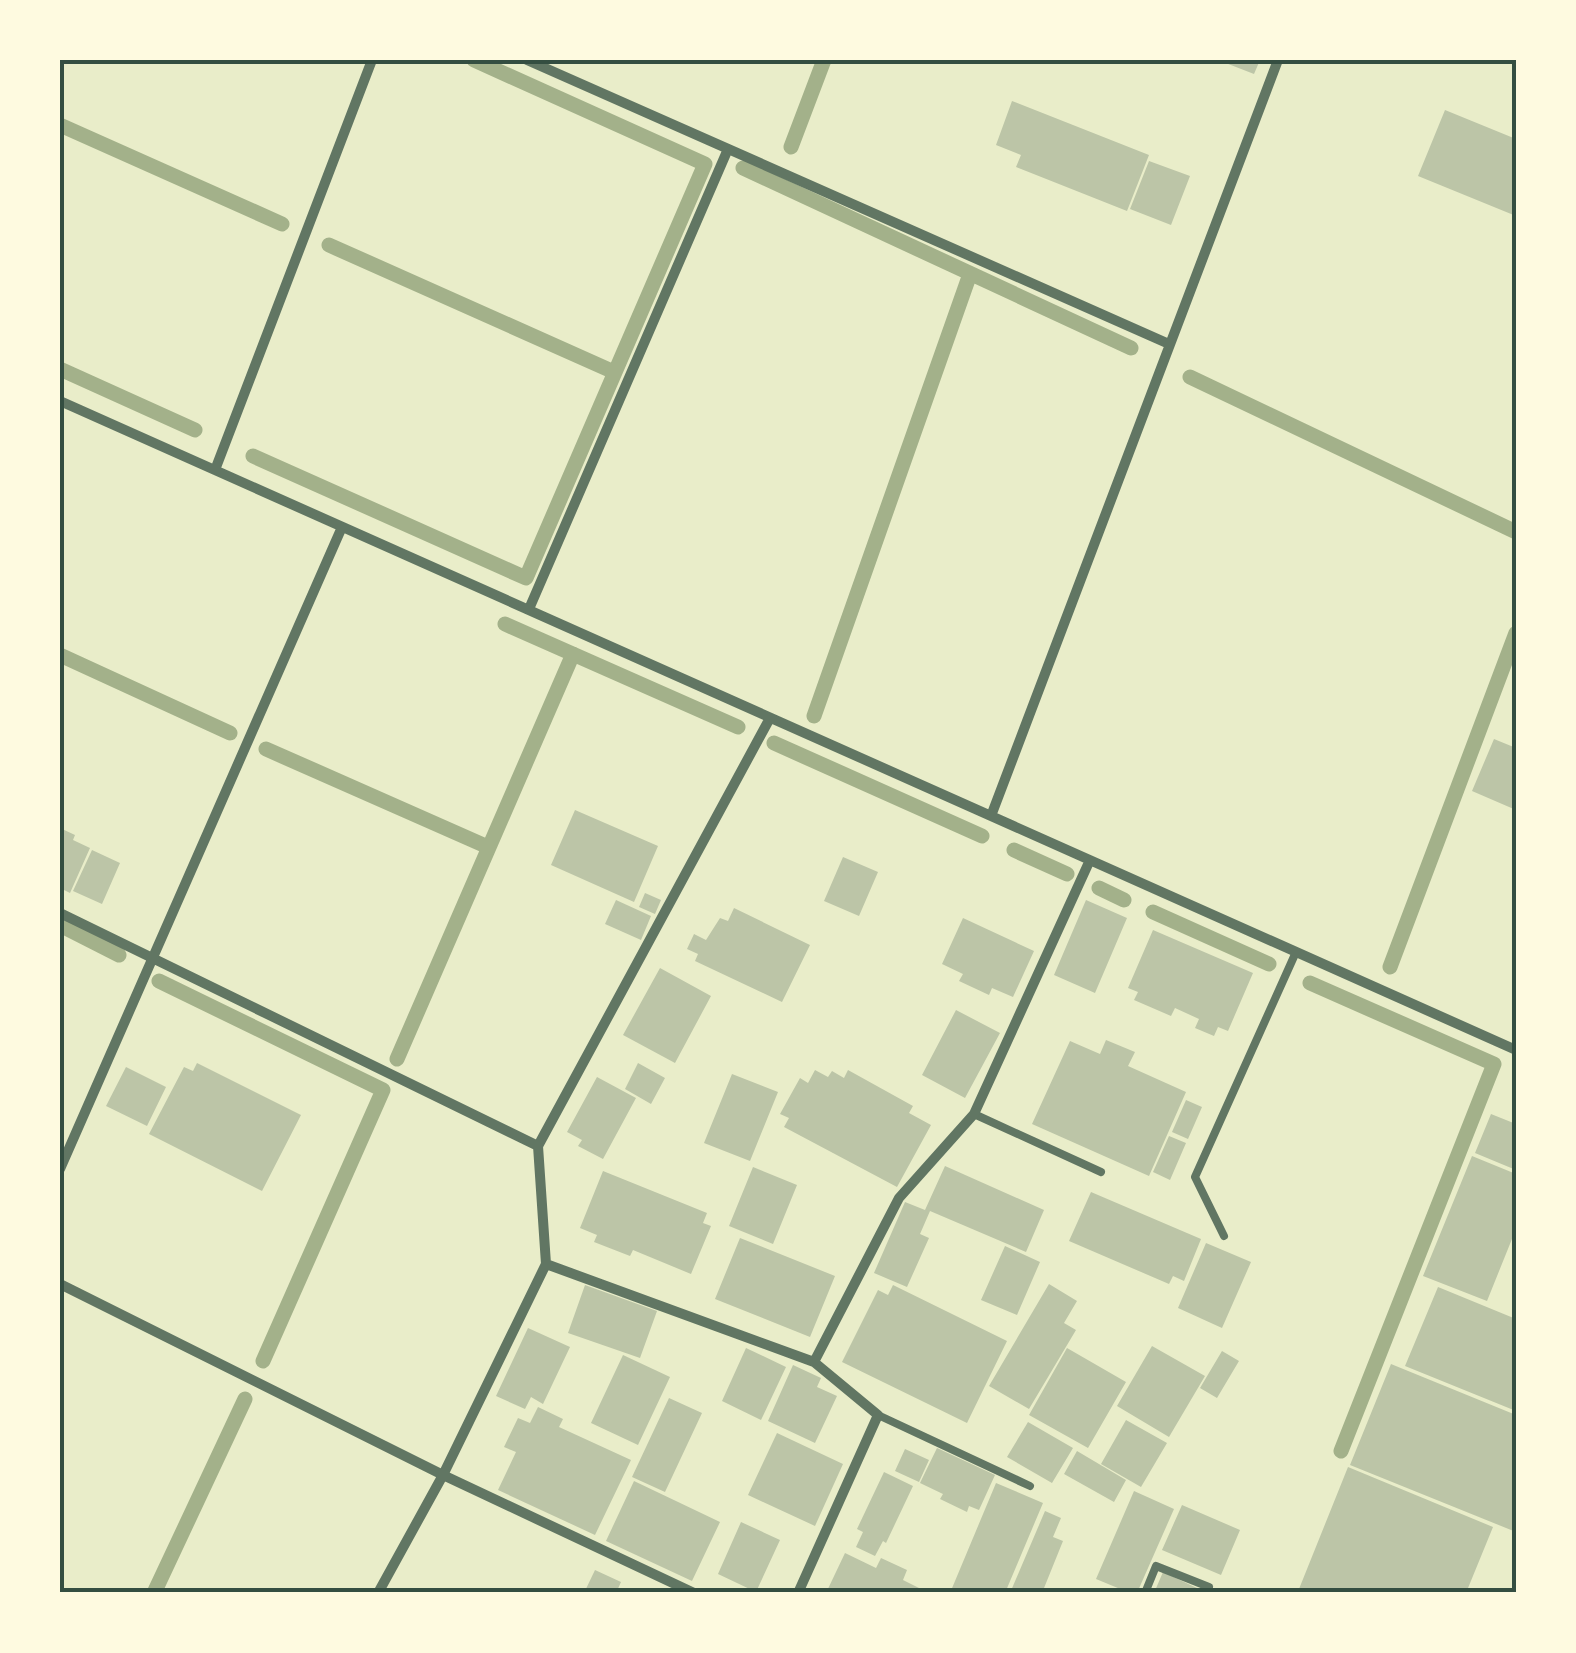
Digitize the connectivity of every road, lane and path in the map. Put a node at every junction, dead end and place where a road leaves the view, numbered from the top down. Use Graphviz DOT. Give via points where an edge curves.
graph roads {
  1 [pos="372,60"];
  2 [pos="527,60"];
  3 [pos="1278,60"];
  4 [pos="728,149"];
  5 [pos="1169,344"];
  6 [pos="60,401"];
  7 [pos="214,470"];
  8 [pos="342,527"];
  9 [pos="529,610"];
  10 [pos="770,718"];
  11 [pos="990,816"];
  12 [pos="1090,860"];
  13 [pos="60,913"];
  14 [pos="1296,952"];
  15 [pos="152,960"];
  16 [pos="1516,1050"];
  17 [pos="974,1114"];
  18 [pos="538,1146"];
  19 [pos="60,1169"];
  20 [pos="1101,1172"];
  21 [pos="1224,1236"];
  22 [pos="546,1264"];
  23 [pos="60,1284"];
  24 [pos="814,1362"];
  25 [pos="878,1415"];
  26 [pos="443,1476"];
  27 [pos="1030,1486"];
  28 [pos="1208,1587"];
  29 [pos="378,1593"];
  30 [pos="694,1593"];
  31 [pos="798,1593"];
  32 [pos="1145,1593"];
  1 -- 7 [label="street"];
  2 -- 4 [label="street"];
  3 -- 5 [label="street"];
  4 -- 5 [label="street"];
  4 -- 9 [label="street"];
  5 -- 11 [label="street"];
  6 -- 7 [label="street"];
  7 -- 8 [label="street"];
  8 -- 9 [label="street"];
  8 -- 15 [label="street"];
  9 -- 10 [label="street"];
  10 -- 11 [label="street"];
  10 -- 18 [label="street"];
  11 -- 12 [label="street"];
  12 -- 14 [label="street"];
  12 -- 17 [label="street"];
  13 -- 15 [label="street"];
  14 -- 16 [label="street"];
  14 -- 21 [label="lane" via="1195,1177"];
  15 -- 18 [label="street"];
  15 -- 19 [label="street"];
  17 -- 20 [label="lane"];
  17 -- 24 [label="street" via="899,1198"];
  18 -- 22 [label="street"];
  22 -- 24 [label="street"];
  22 -- 26 [label="street"];
  23 -- 26 [label="street"];
  24 -- 25 [label="street"];
  25 -- 27 [label="lane"];
  25 -- 31 [label="street"];
  26 -- 29 [label="street"];
  26 -- 30 [label="street"];
  28 -- 32 [label="lane" via="1156,1566"];
}
